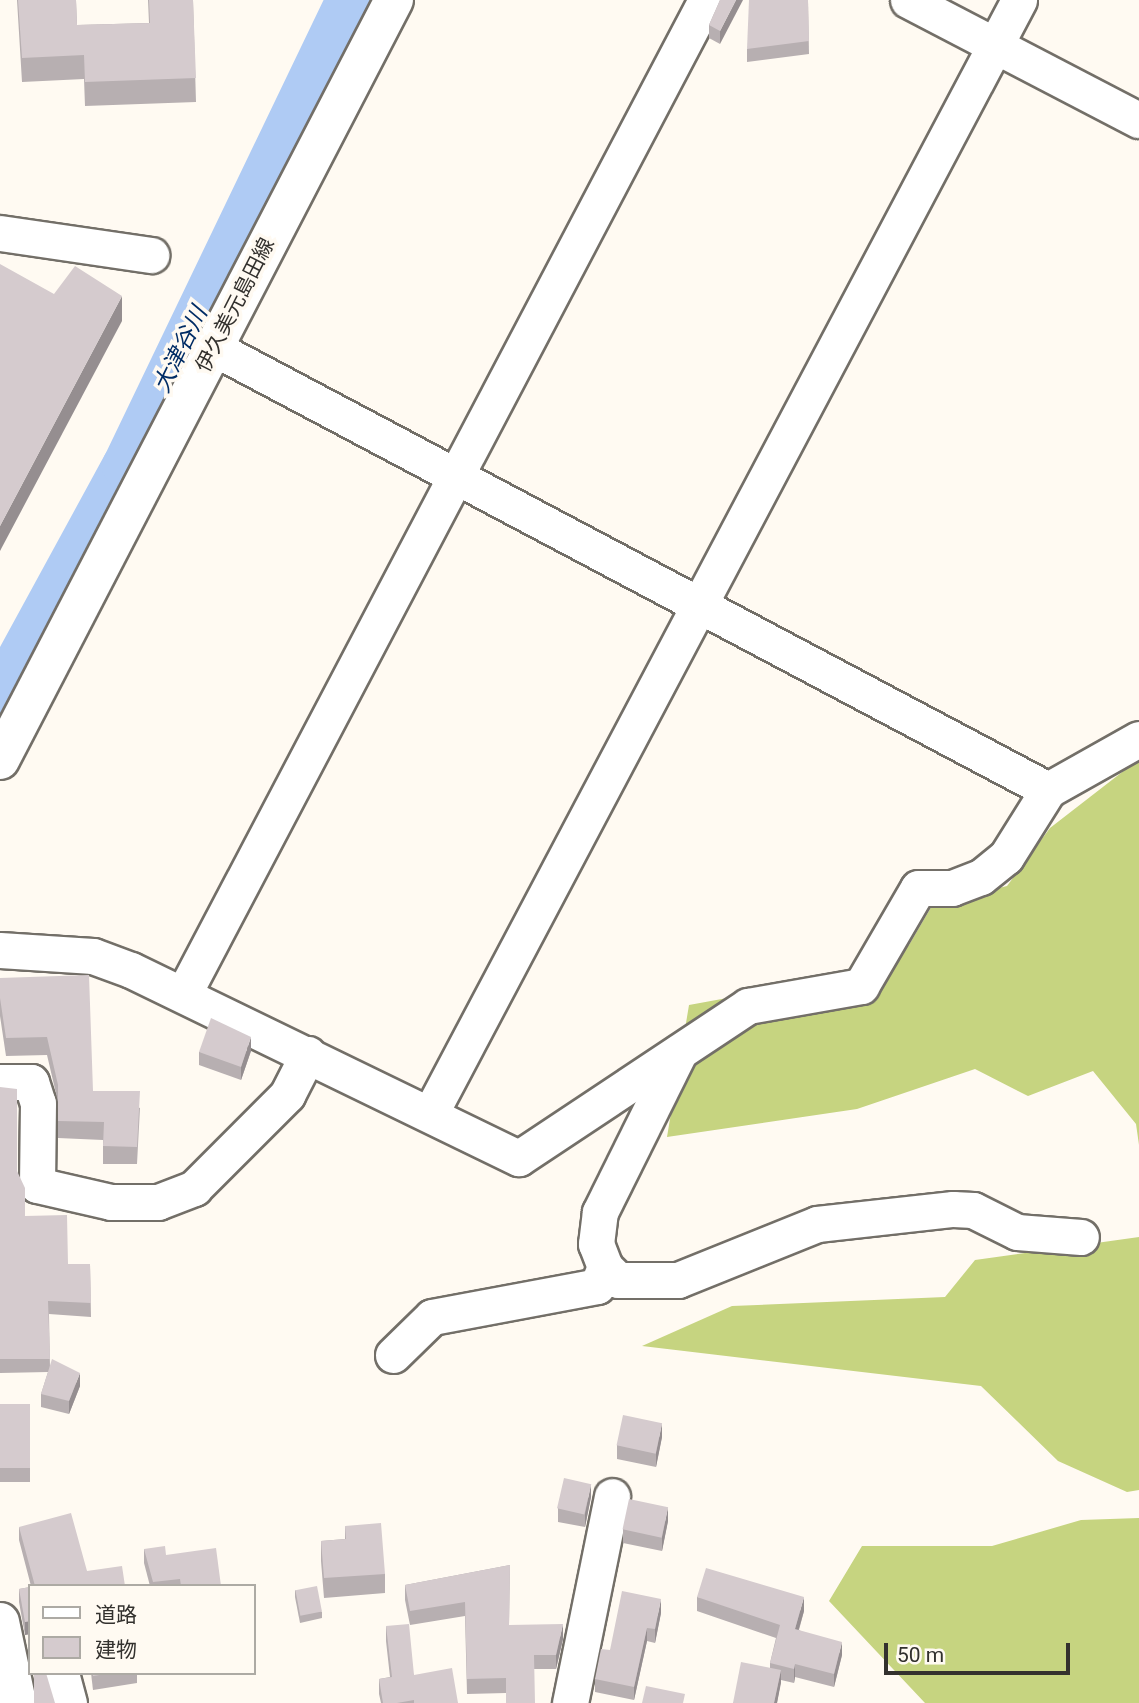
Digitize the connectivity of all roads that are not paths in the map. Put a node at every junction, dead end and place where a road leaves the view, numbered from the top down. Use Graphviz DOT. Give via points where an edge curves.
graph roads {
  1 [pos="394,0"];
  2 [pos="706,0"];
  3 [pos="908,0"];
  4 [pos="1019,0"];
  5 [pos="995,47"];
  6 [pos="1139,120"];
  7 [pos="0,233"];
  8 [pos="151,255"];
  9 [pos="214,348"];
  10 [pos="456,476"];
  11 [pos="699,605"];
  12 [pos="1139,739"];
  13 [pos="0,760"];
  14 [pos="1048,790"];
  15 [pos="0,950"];
  16 [pos="184,993"];
  17 [pos="680,1051"];
  18 [pos="308,1054"];
  19 [pos="0,1082"];
  20 [pos="430,1114"];
  21 [pos="1081,1237"];
  22 [pos="605,1267"];
  23 [pos="393,1355"];
  24 [pos="612,1496"];
  25 [pos="12,1640"];
  26 [pos="62,1675"];
  27 [pos="17,1703"];
  28 [pos="69,1703"];
  29 [pos="570,1703"];
  1 -- 9 [label="main road, 伊久美元島田線"];
  2 -- 10 [label="street"];
  3 -- 5 [label="street"];
  4 -- 5 [label="street"];
  5 -- 6 [label="street"];
  5 -- 11 [label="street"];
  7 -- 8 [label="street"];
  9 -- 10 [label="street"];
  9 -- 13 [label="main road, 伊久美元島田線"];
  10 -- 11 [label="street"];
  10 -- 16 [label="street"];
  11 -- 14 [label="street"];
  11 -- 20 [label="street"];
  12 -- 14 [label="street"];
  14 -- 17 [label="street" via="1006,857 981,877 952,888 918,888 861,986 748,1006"];
  15 -- 16 [label="street" via="93,956"];
  16 -- 18 [label="street"];
  17 -- 20 [label="street" via="519,1158"];
  17 -- 22 [label="street" via="600,1212 596,1244"];
  18 -- 19 [label="street" via="287,1095 194,1188 158,1202 111,1202 37,1185 38,1103 32,1082"];
  18 -- 20 [label="street"];
  21 -- 22 [label="street" via="1017,1232 973,1210 953,1209 817,1224 678,1280 618,1280"];
  22 -- 23 [label="street" via="597,1286 578,1293 505,1299 432,1317"];
  24 -- 29 [label="street"];
  25 -- 27 [label="main road"];
  26 -- 28 [label="street"];
}
